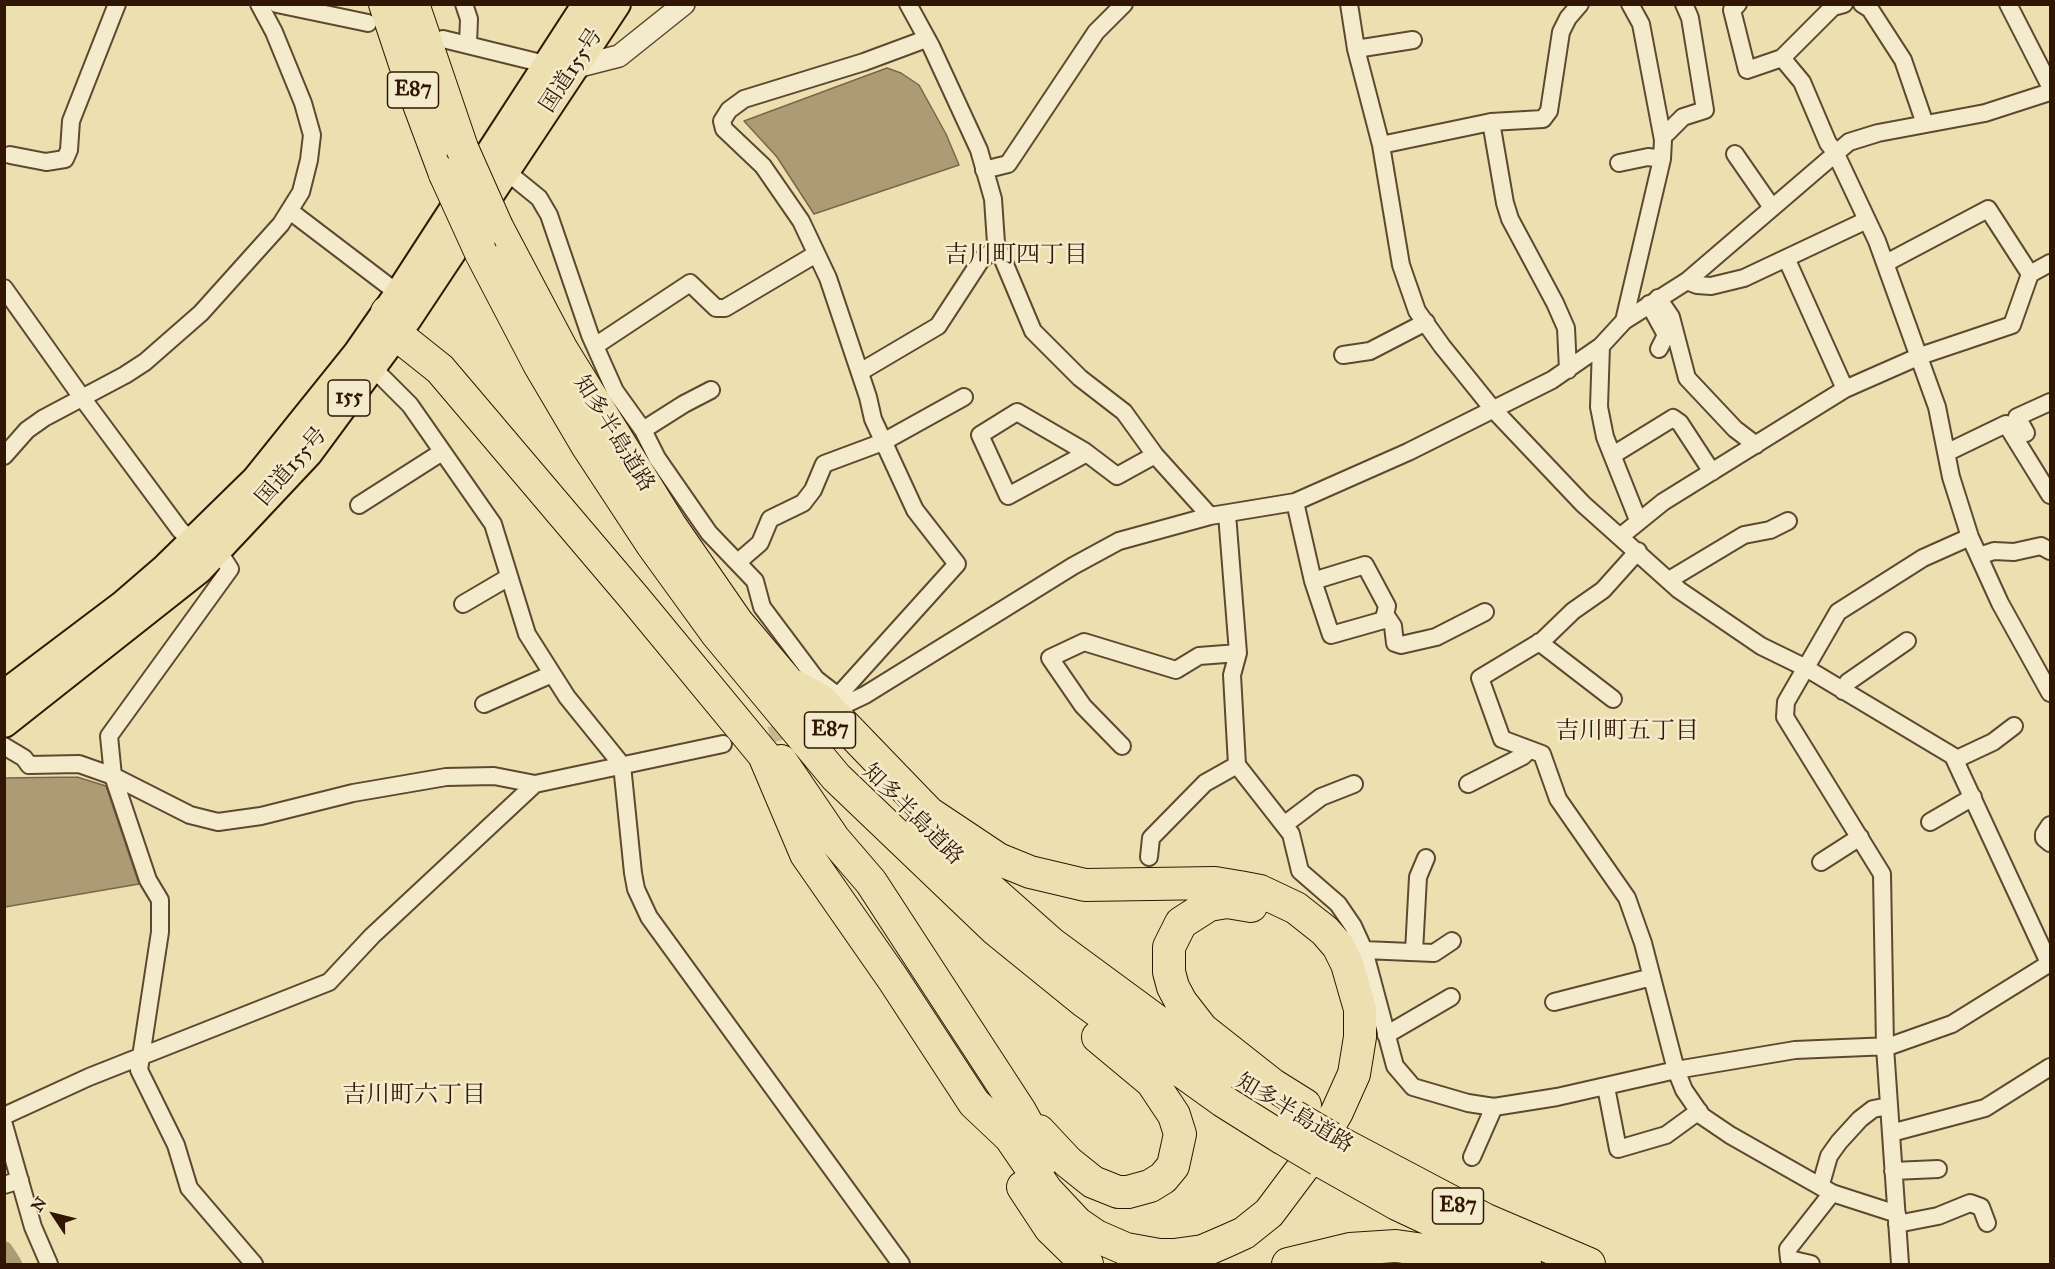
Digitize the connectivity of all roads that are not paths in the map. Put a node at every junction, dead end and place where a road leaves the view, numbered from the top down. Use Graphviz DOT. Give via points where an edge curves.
graph roads {
  1 [pos="117,4"];
  2 [pos="259,4"];
  3 [pos="277,4"];
  4 [pos="413,4"];
  5 [pos="464,4"];
  6 [pos="587,4"];
  7 [pos="616,4"];
  8 [pos="684,4"];
  9 [pos="908,4"];
  10 [pos="1124,4"];
  11 [pos="1349,4"];
  12 [pos="1580,4"];
  13 [pos="1630,4"];
  14 [pos="1684,4"];
  15 [pos="1738,4"];
  16 [pos="1862,4"];
  17 [pos="2008,4"];
  18 [pos="1836,5"];
  19 [pos="376,14"];
  20 [pos="443,39"];
  21 [pos="926,39"];
  22 [pos="1413,40"];
  23 [pos="468,44"];
  24 [pos="1356,49"];
  25 [pos="1782,58"];
  26 [pos="560,67"];
  27 [pos="2050,86"];
  28 [pos="2050,92"];
  29 [pos="1491,122"];
  30 [pos="1924,124"];
  31 [pos="1662,134"];
  32 [pos="1381,146"];
  33 [pos="1835,152"];
  34 [pos="1736,154"];
  35 [pos="10,155"];
  36 [pos="1662,159"];
  37 [pos="454,161"];
  38 [pos="1619,163"];
  39 [pos="984,170"];
  40 [pos="507,172"];
  41 [pos="1771,206"];
  42 [pos="290,211"];
  43 [pos="1867,220"];
  44 [pos="489,240"];
  45 [pos="998,247"];
  46 [pos="816,254"];
  47 [pos="1787,260"];
  48 [pos="1886,262"];
  49 [pos="2050,263"];
  50 [pos="2030,274"];
  51 [pos="1687,281"];
  52 [pos="4,288"];
  53 [pos="1654,302"];
  54 [pos="397,315"];
  55 [pos="1624,321"];
  56 [pos="1426,322"];
  57 [pos="595,346"];
  58 [pos="1601,346"];
  59 [pos="1659,349"];
  60 [pos="1343,355"];
  61 [pos="1920,356"];
  62 [pos="372,367"];
  63 [pos="1568,370"];
  64 [pos="860,372"];
  65 [pos="1845,389"];
  66 [pos="711,390"];
  67 [pos="964,397"];
  68 [pos="83,399"];
  69 [pos="2050,402"];
  70 [pos="1492,408"];
  71 [pos="643,430"];
  72 [pos="2026,433"];
  73 [pos="883,442"];
  74 [pos="1756,445"];
  75 [pos="442,452"];
  76 [pos="1948,452"];
  77 [pos="1087,453"];
  78 [pos="1155,455"];
  79 [pos="1613,455"];
  80 [pos="4,456"];
  81 [pos="1712,472"];
  82 [pos="2050,495"];
  83 [pos="1295,502"];
  84 [pos="359,505"];
  85 [pos="1227,514"];
  86 [pos="1210,516"];
  87 [pos="1638,520"];
  88 [pos="1788,521"];
  89 [pos="1621,536"];
  90 [pos="1970,537"];
  91 [pos="205,545"];
  92 [pos="1638,551"];
  93 [pos="2050,551"];
  94 [pos="1979,556"];
  95 [pos="738,562"];
  96 [pos="509,577"];
  97 [pos="1313,580"];
  98 [pos="1669,580"];
  99 [pos="463,604"];
  100 [pos="1485,612"];
  101 [pos="1385,614"];
  102 [pos="1543,639"];
  103 [pos="1906,641"];
  104 [pos="1238,653"];
  105 [pos="1577,660"];
  106 [pos="1806,668"];
  107 [pos="552,674"];
  108 [pos="788,683"];
  109 [pos="1843,691"];
  110 [pos="2050,693"];
  111 [pos="5,695"];
  112 [pos="838,696"];
  113 [pos="1613,699"];
  114 [pos="484,704"];
  115 [pos="4,723"];
  116 [pos="2014,726"];
  117 [pos="723,744"];
  118 [pos="4,746"];
  119 [pos="1122,746"];
  120 [pos="810,748"];
  121 [pos="1530,750"];
  122 [pos="1961,757"];
  123 [pos="622,765"];
  124 [pos="1237,765"];
  125 [pos="113,776"];
  126 [pos="535,784"];
  127 [pos="1354,784"];
  128 [pos="1468,784"];
  129 [pos="1973,797"];
  130 [pos="1930,822"];
  131 [pos="1284,825"];
  132 [pos="2050,825"];
  133 [pos="1857,833"];
  134 [pos="2050,843"];
  135 [pos="1830,846"];
  136 [pos="1149,857"];
  137 [pos="1426,858"];
  138 [pos="1821,862"];
  139 [pos="1452,941"];
  140 [pos="1364,950"];
  141 [pos="1414,952"];
  142 [pos="2050,964"];
  143 [pos="1652,977"];
  144 [pos="1451,997"];
  145 [pos="1554,1002"];
  146 [pos="1386,1035"];
  147 [pos="1885,1047"];
  148 [pos="139,1060"];
  149 [pos="2050,1067"];
  150 [pos="1676,1070"];
  151 [pos="1606,1087"];
  152 [pos="974,1103"];
  153 [pos="1889,1106"];
  154 [pos="1494,1107"];
  155 [pos="1020,1111"];
  156 [pos="1699,1111"];
  157 [pos="4,1116"];
  158 [pos="1294,1120"];
  159 [pos="4,1125"];
  160 [pos="1891,1133"];
  161 [pos="1329,1141"];
  162 [pos="1472,1157"];
  163 [pos="1938,1169"];
  164 [pos="1893,1171"];
  165 [pos="12,1183"];
  166 [pos="1826,1189"];
  167 [pos="1897,1219"];
  168 [pos="1987,1223"];
  169 [pos="1576,1259"];
  170 [pos="49,1264"];
  171 [pos="254,1264"];
  172 [pos="901,1264"];
  173 [pos="1087,1264"];
  174 [pos="1288,1264"];
  175 [pos="1484,1264"];
  176 [pos="1525,1264"];
  177 [pos="1811,1264"];
  178 [pos="1900,1264"];
  1 -- 35 [label="street" via="71,121 65,159 46,162"];
  2 -- 42 [label="street" via="303,103 312,135 301,192"];
  3 -- 19 [label="street"];
  4 -- 37 [label="highway, 知多半島道路 / E87"];
  5 -- 23 [label="street" via="470,19"];
  6 -- 26 [label="highway, 国道155号 / 155"];
  7 -- 26 [label="highway, 国道155号 / 155"];
  8 -- 26 [label="street" via="619,56"];
  9 -- 21 [label="street"];
  10 -- 39 [label="street" via="1096,32 1008,164"];
  11 -- 24 [label="street"];
  12 -- 29 [label="street" via="1561,32 1550,111 1543,119"];
  13 -- 31 [label="street" via="1641,24"];
  14 -- 31 [label="street" via="1690,18 1705,110 1683,117"];
  15 -- 25 [label="street" via="1732,10 1747,70"];
  16 -- 30 [label="street" via="1870,9 1903,60"];
  17 -- 27 [label="street"];
  18 -- 25 [label="street"];
  19 -- 37 [label="highway, 知多半島道路 / E87"];
  20 -- 23 [label="street"];
  21 -- 39 [label="street" via="959,105"];
  21 -- 46 [label="street" via="744,99 722,121 724,129 763,166 801,221"];
  22 -- 24 [label="street"];
  23 -- 26 [label="street"];
  24 -- 32 [label="street"];
  25 -- 33 [label="street" via="1802,82"];
  26 -- 40 [label="highway, 国道155号 / 155"];
  26 -- 54 [label="highway, 国道155号 / 155"];
  28 -- 30 [label="street" via="1985,113"];
  29 -- 32 [label="street"];
  29 -- 63 [label="street" via="1505,203 1566,328"];
  30 -- 33 [label="street" via="1849,142"];
  31 -- 36 [label="street"];
  32 -- 56 [label="street" via="1401,265 1410,294"];
  33 -- 41 [label="street"];
  33 -- 43 [label="street"];
  34 -- 41 [label="street"];
  36 -- 38 [label="street" via="1648,157"];
  36 -- 55 [label="street"];
  37 -- 44 [label="highway, 知多半島道路 / E87, bridge"];
  39 -- 45 [label="street" via="993,199"];
  40 -- 54 [label="highway, 国道155号 / 155"];
  40 -- 57 [label="street" via="539,198 549,215"];
  41 -- 51 [label="street"];
  42 -- 54 [label="street"];
  42 -- 68 [label="street" via="201,313 145,362"];
  43 -- 47 [label="street"];
  43 -- 48 [label="street"];
  44 -- 108 [label="highway, 知多半島道路 / E87" via="670,525 737,622"];
  44 -- 120 [label="highway, 知多半島道路 / E87" via="544,373 588,447 717,634"];
  45 -- 64 [label="street" via="981,260 938,326"];
  45 -- 78 [label="street" via="1033,330 1080,378 1124,412"];
  46 -- 57 [label="street" via="725,308 716,308 690,283"];
  46 -- 64 [label="street"];
  47 -- 51 [label="street" via="1744,278 1711,285"];
  47 -- 65 [label="street"];
  48 -- 50 [label="street" via="1988,209"];
  48 -- 61 [label="street"];
  49 -- 50 [label="street"];
  50 -- 61 [label="street" via="2012,325"];
  51 -- 53 [label="street"];
  52 -- 68 [label="street"];
  53 -- 55 [label="street"];
  53 -- 59 [label="street" via="1666,335"];
  53 -- 74 [label="street" via="1671,318 1687,378 1735,429"];
  54 -- 62 [label="highway, 国道155号 / 155"];
  54 -- 91 [label="highway, 国道155号 / 155" via="358,353"];
  54 -- 152 [label="highway" via="764,755 806,854"];
  54 -- 155 [label="highway" via="444,350 646,589 769,744 834,839 871,882"];
  55 -- 58 [label="street"];
  56 -- 60 [label="street" via="1370,351"];
  56 -- 70 [label="street"];
  57 -- 71 [label="street" via="615,391"];
  58 -- 63 [label="street"];
  58 -- 79 [label="street" via="1599,406"];
  61 -- 65 [label="street"];
  61 -- 76 [label="street"];
  62 -- 75 [label="street" via="410,405"];
  62 -- 91 [label="highway, 国道155号 / 155" via="308,453"];
  63 -- 70 [label="street"];
  64 -- 73 [label="street"];
  65 -- 74 [label="street"];
  66 -- 71 [label="street"];
  67 -- 73 [label="street"];
  68 -- 80 [label="street" via="27,430"];
  68 -- 91 [label="street" via="180,530"];
  69 -- 72 [label="street" via="2017,417"];
  70 -- 83 [label="street" via="1408,452"];
  70 -- 89 [label="street" via="1583,504"];
  71 -- 95 [label="street" via="690,508"];
  73 -- 95 [label="street" via="824,464 803,503 770,519 760,543"];
  73 -- 112 [label="street" via="915,510 957,564"];
  74 -- 81 [label="street"];
  75 -- 84 [label="street"];
  75 -- 96 [label="street" via="493,524"];
  76 -- 82 [label="street" via="2006,424"];
  76 -- 90 [label="street" via="1951,477"];
  77 -- 77 [label="street" via="1017,412 980,435 1008,496"];
  77 -- 78 [label="street" via="1117,476"];
  78 -- 86 [label="street"];
  79 -- 81 [label="street" via="1673,418"];
  79 -- 87 [label="street"];
  81 -- 87 [label="street"];
  83 -- 85 [label="street"];
  83 -- 97 [label="street"];
  85 -- 86 [label="street"];
  85 -- 104 [label="street"];
  86 -- 112 [label="street" via="1119,541 865,694 846,704"];
  87 -- 89 [label="street"];
  88 -- 98 [label="street" via="1770,530 1744,535"];
  89 -- 92 [label="street"];
  90 -- 94 [label="street"];
  90 -- 106 [label="street" via="1923,558 1838,612"];
  91 -- 111 [label="highway, 国道155号 / 155" via="166,568"];
  91 -- 115 [label="highway, 国道155号 / 155" via="122,632"];
  91 -- 125 [label="street" via="230,569 109,736"];
  92 -- 98 [label="street"];
  92 -- 102 [label="street" via="1603,590"];
  93 -- 94 [label="street" via="2042,546"];
  94 -- 110 [label="street"];
  95 -- 112 [label="street" via="755,581 762,608 816,679"];
  96 -- 99 [label="street"];
  96 -- 107 [label="street" via="527,634"];
  97 -- 101 [label="street" via="1365,565 1387,606"];
  97 -- 101 [label="street" via="1331,635 1384,620"];
  98 -- 106 [label="street" via="1761,646"];
  100 -- 101 [label="street" via="1436,637 1401,645 1395,643 1393,626"];
  102 -- 105 [label="street"];
  102 -- 113 [label="street"];
  102 -- 121 [label="street" via="1480,678 1502,739"];
  103 -- 109 [label="street" via="1848,682"];
  104 -- 119 [label="street" via="1199,656 1176,670 1084,642 1050,658 1083,706"];
  104 -- 124 [label="street" via="1232,675"];
  106 -- 109 [label="street"];
  106 -- 133 [label="street" via="1786,702 1785,717"];
  107 -- 114 [label="street"];
  107 -- 123 [label="street"];
  108 -- 152 [label="highway" via="820,700 929,813 998,859 1039,875 1085,885 1215,883 1260,891 1296,908 1325,931 1338,946 1354,983 1360,1009 1360,1037 1354,1074 1336,1112 1308,1161 1269,1212 1244,1233 1203,1251 1144,1254 1096,1236 1064,1209 1010,1137"];
  108 -- 158 [label="highway, 知多半島道路 / E87" via="915,822 984,886 1052,944 1206,1060"];
  109 -- 129 [label="street" via="1948,752"];
  116 -- 122 [label="street" via="1993,742"];
  117 -- 123 [label="street"];
  118 -- 125 [label="street" via="29,765 80,764"];
  120 -- 155 [label="highway" via="846,805 953,913 1152,1082 1174,1115 1180,1134 1178,1154 1173,1166 1157,1182 1138,1191 1118,1192 1093,1182 1068,1162"];
  120 -- 158 [label="highway, 知多半島道路 / E87" via="920,859 1067,988 1144,1047"];
  121 -- 128 [label="street"];
  121 -- 143 [label="street" via="1542,754 1558,799 1627,898"];
  123 -- 126 [label="street"];
  123 -- 172 [label="street" via="633,873 649,917"];
  124 -- 131 [label="street"];
  124 -- 136 [label="street" via="1205,783 1151,838"];
  125 -- 126 [label="street" via="190,815 218,822 446,777 494,776"];
  125 -- 148 [label="street" via="148,880 160,900 160,932"];
  126 -- 148 [label="street" via="389,920 329,982"];
  127 -- 131 [label="street" via="1321,797"];
  129 -- 130 [label="street"];
  129 -- 142 [label="street"];
  131 -- 140 [label="street" via="1291,834 1300,871 1338,904"];
  132 -- 134 [label="street" via="2044,834"];
  133 -- 135 [label="street"];
  133 -- 138 [label="street"];
  133 -- 147 [label="street" via="1882,874"];
  137 -- 141 [label="street" via="1418,877"];
  139 -- 141 [label="street" via="1434,953"];
  140 -- 141 [label="street"];
  140 -- 146 [label="street"];
  142 -- 147 [label="street" via="1952,1024"];
  143 -- 145 [label="street"];
  143 -- 150 [label="street"];
  144 -- 146 [label="street"];
  146 -- 154 [label="street" via="1395,1066 1413,1087"];
  147 -- 150 [label="street" via="1795,1050"];
  147 -- 153 [label="street"];
  148 -- 157 [label="street" via="89,1077"];
  148 -- 171 [label="street" via="139,1070 176,1145 189,1188"];
  149 -- 160 [label="street" via="1985,1108"];
  150 -- 151 [label="street"];
  150 -- 156 [label="street"];
  151 -- 154 [label="street"];
  151 -- 156 [label="street" via="1618,1149 1666,1135"];
  152 -- 173 [label="highway" via="984,1134 1050,1228"];
  153 -- 160 [label="street"];
  153 -- 166 [label="street" via="1873,1109 1839,1142 1829,1156"];
  154 -- 162 [label="street"];
  155 -- 158 [label="highway" via="1068,1191 1097,1217 1128,1233 1164,1238 1200,1234 1230,1222 1260,1198 1296,1152 1323,1103 1336,1076 1345,1026 1334,975 1320,950 1284,919 1265,910 1227,902 1209,905 1181,923 1172,938 1168,958 1173,987 1202,1029 1273,1085"];
  156 -- 166 [label="street" via="1730,1135"];
  158 -- 161 [label="highway, 知多半島道路 / E87, bridge"];
  159 -- 165 [label="street"];
  160 -- 164 [label="street"];
  161 -- 169 [label="highway, 知多半島道路 / E87" via="1486,1220"];
  161 -- 176 [label="highway, 知多半島道路 / E87" via="1397,1203"];
  163 -- 164 [label="street"];
  164 -- 167 [label="street"];
  165 -- 170 [label="street"];
  166 -- 167 [label="street"];
  166 -- 177 [label="street" via="1788,1250 1789,1259"];
  167 -- 168 [label="street" via="1938,1216 1970,1203 1981,1207"];
  167 -- 178 [label="street"];
  174 -- 175 [label="highway" via="1350,1249 1396,1246 1452,1254"];
}
